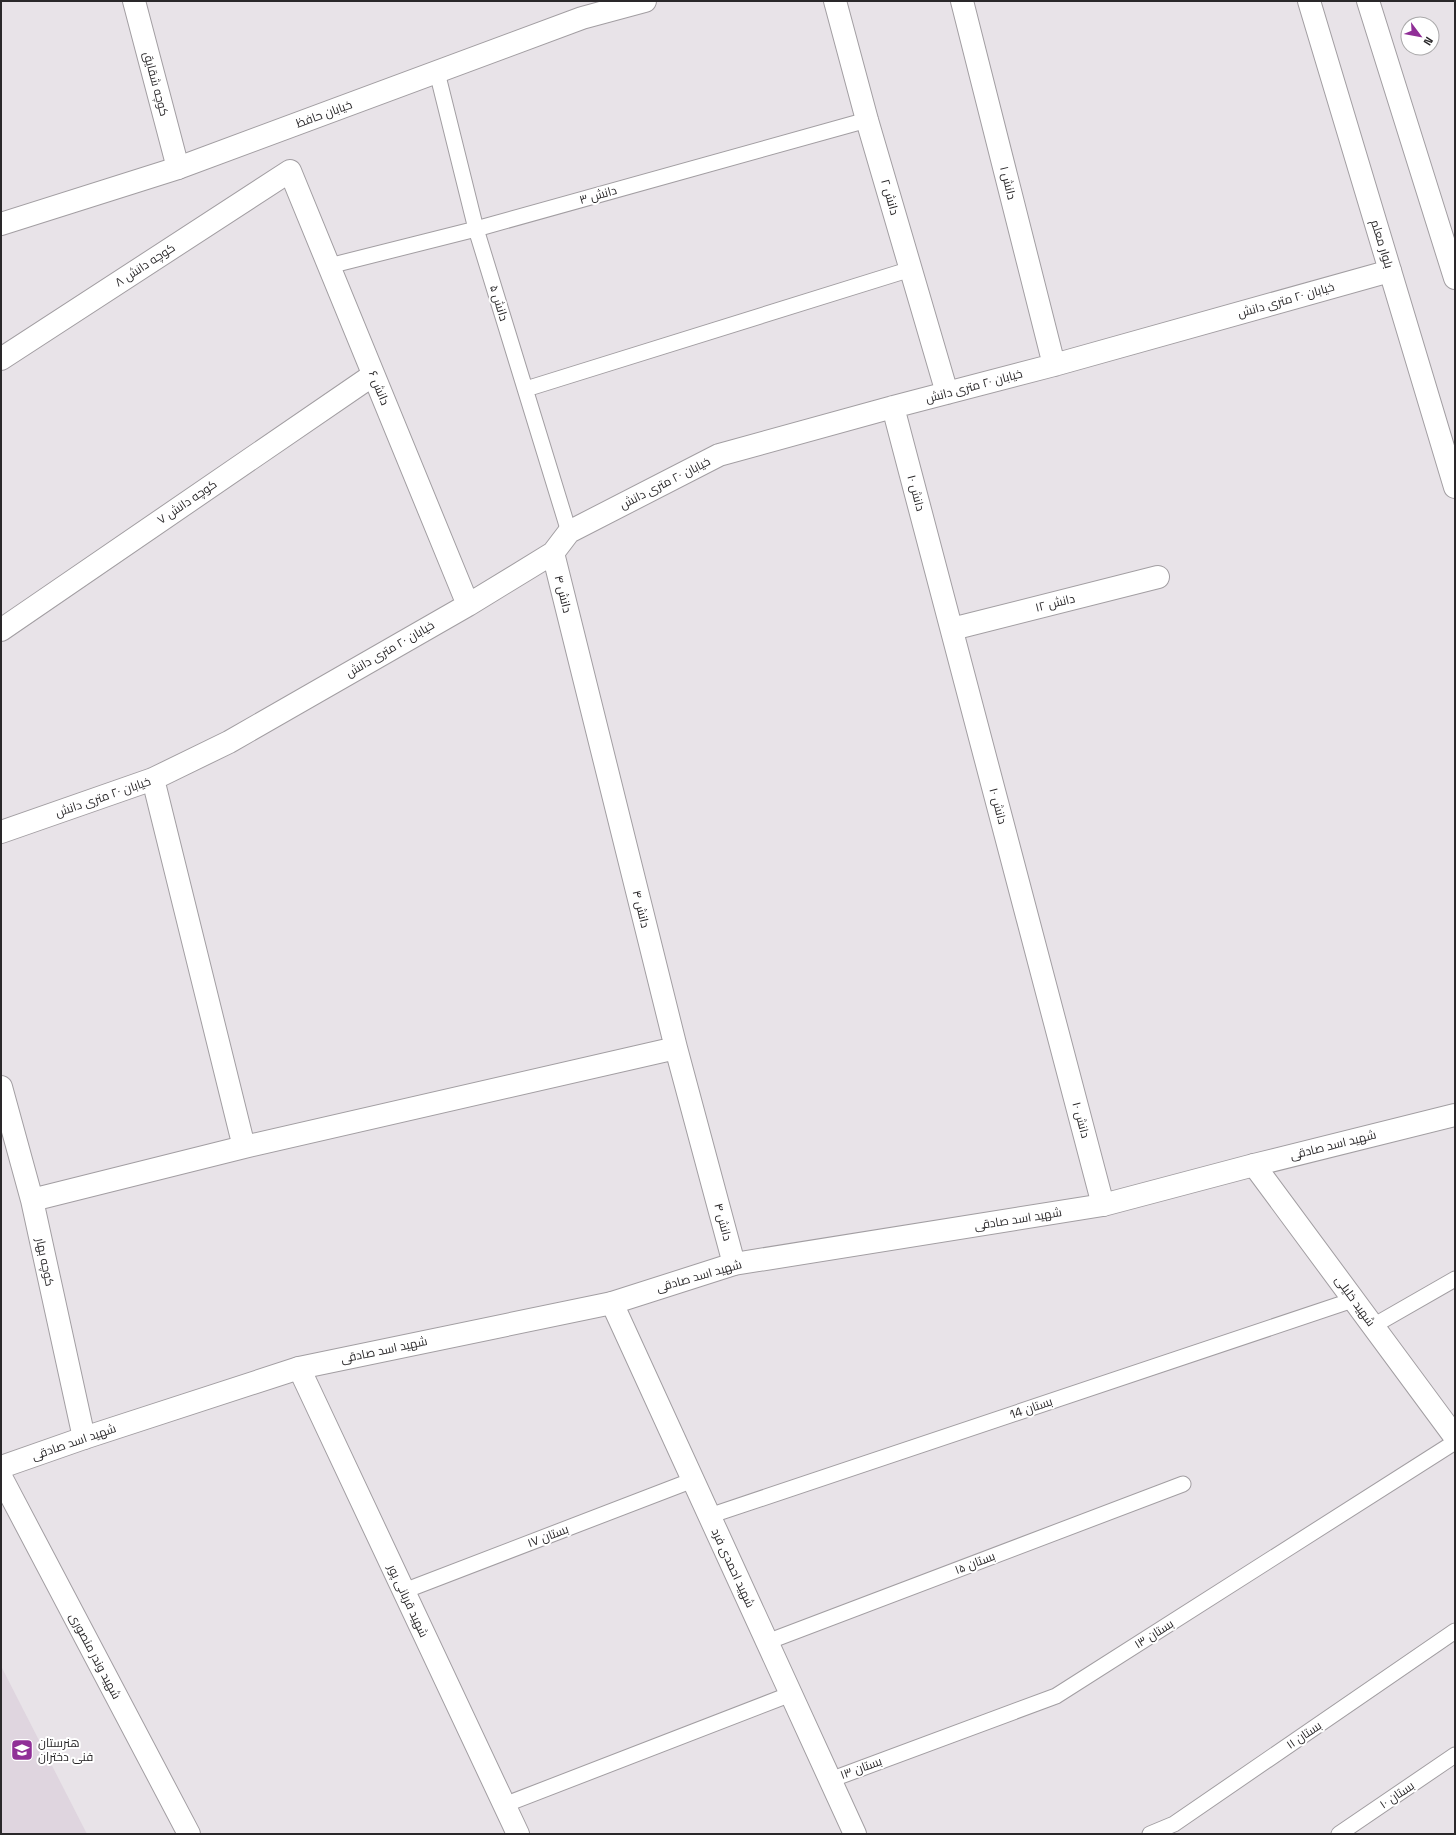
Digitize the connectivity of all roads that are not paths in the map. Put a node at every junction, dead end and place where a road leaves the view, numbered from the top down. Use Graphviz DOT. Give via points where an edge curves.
graph roads {
  1 [pos="134,1"];
  2 [pos="645,1"];
  3 [pos="834,1"];
  4 [pos="962,1"];
  5 [pos="1309,1"];
  6 [pos="1368,1"];
  7 [pos="579,10"];
  8 [pos="437,72"];
  9 [pos="867,120"];
  10 [pos="178,168"];
  11 [pos="290,171"];
  12 [pos="1,224"];
  13 [pos="476,229"];
  14 [pos="329,266"];
  15 [pos="911,269"];
  16 [pos="1390,271"];
  17 [pos="1455,278"];
  18 [pos="1,359"];
  19 [pos="1054,365"];
  20 [pos="373,375"];
  21 [pos="526,389"];
  22 [pos="948,393"];
  23 [pos="893,407"];
  24 [pos="1455,487"];
  25 [pos="569,532"];
  26 [pos="553,553"];
  27 [pos="1158,577"];
  28 [pos="468,605"];
  29 [pos="952,629"];
  30 [pos="1,630"];
  31 [pos="153,779"];
  32 [pos="1,832"];
  33 [pos="676,1048"];
  34 [pos="1,1087"];
  35 [pos="1455,1115"];
  36 [pos="7,1131"];
  37 [pos="244,1147"];
  38 [pos="1254,1165"];
  39 [pos="32,1200"];
  40 [pos="1103,1205"];
  41 [pos="734,1264"];
  42 [pos="1455,1279"];
  43 [pos="1353,1300"];
  44 [pos="612,1303"];
  45 [pos="1373,1326"];
  46 [pos="299,1368"];
  47 [pos="1455,1437"];
  48 [pos="84,1438"];
  49 [pos="1455,1442"];
  50 [pos="1,1467"];
  51 [pos="1,1477"];
  52 [pos="693,1480"];
  53 [pos="1183,1484"];
  54 [pos="709,1516"];
  55 [pos="404,1591"];
  56 [pos="1455,1631"];
  57 [pos="767,1642"];
  58 [pos="791,1694"];
  59 [pos="1455,1755"];
  60 [pos="830,1780"];
  61 [pos="504,1805"];
  62 [pos="189,1834"];
  63 [pos="518,1834"];
  64 [pos="855,1834"];
  65 [pos="1150,1834"];
  66 [pos="1339,1834"];
  1 -- 10 [label="street, کوچه شقایق"];
  2 -- 7 [label="street, خیابان حافظ"];
  3 -- 9 [label="street, دانش ۲"];
  4 -- 19 [label="street, دانش ۱"];
  5 -- 16 [label="street, بلوار معلم"];
  6 -- 17 [label="street"];
  7 -- 8 [label="street, خیابان حافظ"];
  8 -- 10 [label="street, خیابان حافظ"];
  8 -- 13 [label="lane, دانش ۵"];
  9 -- 13 [label="lane, دانش ۳"];
  9 -- 15 [label="street, دانش ۲"];
  10 -- 12 [label="street, خیابان حافظ"];
  11 -- 14 [label="street, دانش ۶"];
  11 -- 18 [label="street, کوچه دانش ۸"];
  13 -- 14 [label="lane, دانش ۳"];
  13 -- 21 [label="lane, دانش ۵"];
  14 -- 20 [label="street, دانش ۶"];
  15 -- 21 [label="lane"];
  15 -- 22 [label="street, دانش ۲"];
  16 -- 19 [label="street, خیابان ۲۰ متری دانش"];
  16 -- 24 [label="street, بلوار معلم"];
  19 -- 22 [label="street, خیابان ۲۰ متری دانش"];
  20 -- 28 [label="street, دانش ۶"];
  20 -- 30 [label="street, کوچه دانش ۷"];
  21 -- 25 [label="lane, دانش ۵"];
  22 -- 23 [label="street, خیابان ۲۰ متری دانش"];
  23 -- 25 [label="street, خیابان ۲۰ متری دانش" via="719,455"];
  23 -- 29 [label="street, دانش ۱۰"];
  25 -- 26 [label="street, خیابان ۲۰ متری دانش"];
  26 -- 28 [label="street, خیابان ۲۰ متری دانش"];
  26 -- 33 [label="street, دانش ۴"];
  27 -- 29 [label="street, دانش ۱۲"];
  28 -- 31 [label="street, خیابان ۲۰ متری دانش" via="229,742"];
  29 -- 40 [label="street, دانش ۱۰"];
  31 -- 32 [label="street, خیابان ۲۰ متری دانش"];
  31 -- 37 [label="street"];
  33 -- 37 [label="street"];
  33 -- 41 [label="street, دانش ۴"];
  34 -- 36 [label="street, کوچه بهار"];
  35 -- 38 [label="street, شهید اسد صادقی"];
  36 -- 39 [label="street, کوچه بهار"];
  37 -- 39 [label="street"];
  38 -- 40 [label="street, شهید اسد صادقی"];
  38 -- 43 [label="street, شهید خلیلی"];
  39 -- 48 [label="street, کوچه بهار"];
  40 -- 41 [label="street, شهید اسد صادقی"];
  41 -- 44 [label="street, شهید اسد صادقی"];
  42 -- 45 [label="lane"];
  43 -- 45 [label="street, شهید خلیلی"];
  43 -- 54 [label="lane, بستان 14"];
  44 -- 46 [label="street, شهید اسد صادقی"];
  44 -- 52 [label="street, شهید احمدی فرد"];
  45 -- 47 [label="street, شهید خلیلی"];
  46 -- 48 [label="street, شهید اسد صادقی"];
  46 -- 55 [label="street, شهید قربانی پور"];
  48 -- 50 [label="street, شهید اسد صادقی"];
  49 -- 60 [label="lane, بستان ۱۳" via="1056,1696"];
  51 -- 62 [label="street, شهید وندر منصوری"];
  52 -- 54 [label="street, شهید احمدی فرد"];
  52 -- 55 [label="lane, بستان ۱۷"];
  53 -- 57 [label="lane, بستان ۱۵"];
  54 -- 57 [label="street, شهید احمدی فرد"];
  55 -- 61 [label="street, شهید قربانی پور"];
  56 -- 65 [label="lane, بستان ۱۱" via="1174,1824"];
  57 -- 58 [label="street, شهید احمدی فرد"];
  58 -- 60 [label="street, شهید احمدی فرد"];
  58 -- 61 [label="lane"];
  59 -- 66 [label="lane, بستان ۱۰"];
  60 -- 64 [label="street, شهید احمدی فرد"];
  61 -- 63 [label="street, شهید قربانی پور"];
}
